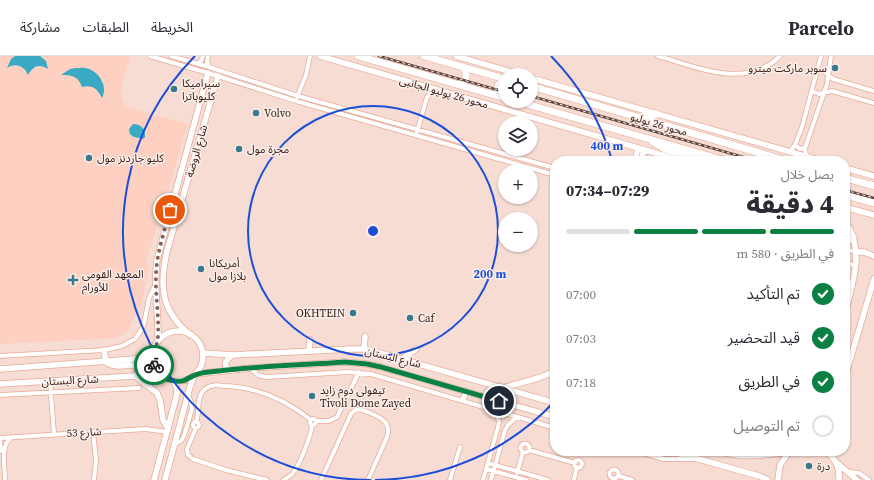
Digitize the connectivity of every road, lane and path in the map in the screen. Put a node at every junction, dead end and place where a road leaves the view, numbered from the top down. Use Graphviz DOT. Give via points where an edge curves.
graph roads {
  1 [pos="150,56"];
  2 [pos="171,56"];
  3 [pos="203,56"];
  4 [pos="208,56"];
  5 [pos="310,56"];
  6 [pos="320,56"];
  7 [pos="358,56"];
  8 [pos="424,56"];
  9 [pos="456,56"];
  10 [pos="658,56"];
  11 [pos="780,56"];
  12 [pos="821,56"];
  13 [pos="832,56"];
  14 [pos="198,64"];
  15 [pos="463,67"];
  16 [pos="498,68"];
  17 [pos="217,69"];
  18 [pos="817,71"];
  19 [pos="208,73"];
  20 [pos="828,75"];
  21 [pos="498,77"];
  22 [pos="217,78"];
  23 [pos="538,80"];
  24 [pos="460,84"];
  25 [pos="538,88"];
  26 [pos="435,89"];
  27 [pos="812,91"];
  28 [pos="874,91"];
  29 [pos="824,93"];
  30 [pos="298,96"];
  31 [pos="498,96"];
  32 [pos="296,101"];
  33 [pos="874,103"];
  34 [pos="538,107"];
  35 [pos="348,110"];
  36 [pos="362,114"];
  37 [pos="657,114"];
  38 [pos="347,116"];
  39 [pos="637,118"];
  40 [pos="360,120"];
  41 [pos="417,130"];
  42 [pos="426,132"];
  43 [pos="416,135"];
  44 [pos="424,138"];
  45 [pos="648,139"];
  46 [pos="795,145"];
  47 [pos="482,148"];
  48 [pos="805,148"];
  49 [pos="641,149"];
  50 [pos="491,151"];
  51 [pos="790,152"];
  52 [pos="480,154"];
  53 [pos="489,156"];
  54 [pos="638,156"];
  55 [pos="641,156"];
  56 [pos="666,156"];
  57 [pos="687,156"];
  58 [pos="708,156"];
  59 [pos="770,156"];
  60 [pos="803,156"];
  61 [pos="806,156"];
  62 [pos="550,166"];
  63 [pos="850,169"];
  64 [pos="550,173"];
  65 [pos="874,176"];
  66 [pos="850,179"];
  67 [pos="874,186"];
  68 [pos="850,196"];
  69 [pos="874,203"];
  70 [pos="850,208"];
  71 [pos="874,215"];
  72 [pos="850,227"];
  73 [pos="854,237"];
  74 [pos="850,240"];
  75 [pos="850,250"];
  76 [pos="857,252"];
  77 [pos="874,256"];
  78 [pos="850,264"];
  79 [pos="856,267"];
  80 [pos="874,280"];
  81 [pos="156,286"];
  82 [pos="850,292"];
  83 [pos="190,335"];
  84 [pos="365,336"];
  85 [pos="310,340"];
  86 [pos="158,341"];
  87 [pos="364,349"];
  88 [pos="416,349"];
  89 [pos="104,350"];
  90 [pos="309,351"];
  91 [pos="153,353"];
  92 [pos="203,353"];
  93 [pos="233,355"];
  94 [pos="0,356"];
  95 [pos="402,359"];
  96 [pos="850,359"];
  97 [pos="106,362"];
  98 [pos="250,368"];
  99 [pos="0,369"];
  100 [pos="229,370"];
  101 [pos="358,372"];
  102 [pos="550,374"];
  103 [pos="195,375"];
  104 [pos="134,376"];
  105 [pos="165,378"];
  106 [pos="50,381"];
  107 [pos="174,381"];
  108 [pos="0,384"];
  109 [pos="138,388"];
  110 [pos="502,388"];
  111 [pos="50,392"];
  112 [pos="466,392"];
  113 [pos="177,394"];
  114 [pos="0,395"];
  115 [pos="188,395"];
  116 [pos="463,400"];
  117 [pos="550,402"];
  118 [pos="496,412"];
  119 [pos="550,416"];
  120 [pos="517,417"];
  121 [pos="311,420"];
  122 [pos="316,421"];
  123 [pos="188,423"];
  124 [pos="195,425"];
  125 [pos="312,425"];
  126 [pos="550,427"];
  127 [pos="168,431"];
  128 [pos="93,432"];
  129 [pos="54,434"];
  130 [pos="12,437"];
  131 [pos="0,438"];
  132 [pos="175,444"];
  133 [pos="460,448"];
  134 [pos="529,450"];
  135 [pos="523,452"];
  136 [pos="550,455"];
  137 [pos="552,456"];
  138 [pos="654,456"];
  139 [pos="689,456"];
  140 [pos="736,456"];
  141 [pos="757,456"];
  142 [pos="786,456"];
  143 [pos="830,456"];
  144 [pos="835,456"];
  145 [pos="696,458"];
  146 [pos="835,461"];
  147 [pos="575,462"];
  148 [pos="488,463"];
  149 [pos="495,465"];
  150 [pos="577,468"];
  151 [pos="486,469"];
  152 [pos="493,471"];
  153 [pos="517,471"];
  154 [pos="850,472"];
  155 [pos="618,476"];
  156 [pos="516,477"];
  157 [pos="613,479"];
  158 [pos="4,480"];
  159 [pos="94,480"];
  160 [pos="154,480"];
  161 [pos="165,480"];
  162 [pos="267,480"];
  163 [pos="283,480"];
  164 [pos="321,480"];
  165 [pos="368,480"];
  166 [pos="450,480"];
  167 [pos="483,480"];
  168 [pos="491,480"];
  169 [pos="526,480"];
  170 [pos="548,480"];
  171 [pos="574,480"];
  172 [pos="632,480"];
  173 [pos="768,480"];
  174 [pos="778,480"];
  175 [pos="839,480"];
  176 [pos="857,480"];
  177 [pos="869,480"];
  1 -- 19 [label="street"];
  2 -- 14 [label="street"];
  3 -- 14 [label="street"];
  4 -- 19 [label="street"];
  5 -- 30 [label="street"];
  6 -- 26 [label="street, محور 26 يوليو الجانبى"];
  7 -- 24 [label="highway"];
  8 -- 15 [label="highway"];
  9 -- 16 [label="street"];
  10 -- 11 [label="street" via="726,74 753,72 766,67"];
  12 -- 18 [label="street"];
  13 -- 20 [label="street"];
  14 -- 19 [label="street"];
  15 -- 21 [label="highway"];
  15 -- 24 [label="highway" via="466,75"];
  17 -- 19 [label="street"];
  17 -- 22 [label="street"];
  17 -- 30 [label="street"];
  18 -- 20 [label="street" via="824,71"];
  18 -- 27 [label="street"];
  19 -- 22 [label="street" via="212,78"];
  19 -- 81 [label="street, شارع الروضة" via="159,250"];
  20 -- 28 [label="street"];
  20 -- 29 [label="street"];
  22 -- 32 [label="street"];
  22 -- 83 [label="street, شارع الروضة" via="162,275 168,306 177,322"];
  23 -- 37 [label="street"];
  24 -- 31 [label="highway"];
  25 -- 39 [label="highway, محور 26 يوليو"];
  26 -- 41 [label="street" via="427,97"];
  26 -- 49 [label="street, محور 26 يوليو الجانبى"];
  27 -- 29 [label="street"];
  27 -- 46 [label="street"];
  29 -- 33 [label="street" via="832,91"];
  29 -- 48 [label="street"];
  30 -- 32 [label="street"];
  30 -- 35 [label="street"];
  32 -- 38 [label="street"];
  34 -- 45 [label="highway, محور 26 يوليو"];
  35 -- 36 [label="street"];
  35 -- 38 [label="street"];
  36 -- 40 [label="street"];
  36 -- 41 [label="street"];
  37 -- 39 [label="highway"];
  37 -- 51 [label="street"];
  38 -- 40 [label="street"];
  39 -- 59 [label="highway, محور 26 يوليو"];
  40 -- 43 [label="street"];
  41 -- 42 [label="street"];
  41 -- 43 [label="street"];
  42 -- 44 [label="street"];
  42 -- 47 [label="street"];
  43 -- 44 [label="street"];
  44 -- 52 [label="street"];
  45 -- 57 [label="highway" via="665,149"];
  45 -- 58 [label="highway, محور 26 يوليو"];
  46 -- 48 [label="street" via="800,149"];
  46 -- 51 [label="street"];
  47 -- 50 [label="street"];
  47 -- 52 [label="street"];
  48 -- 61 [label="street"];
  49 -- 54 [label="street"];
  49 -- 55 [label="street"];
  49 -- 56 [label="street, محور 26 يوليو الجانبى"];
  50 -- 53 [label="street"];
  50 -- 62 [label="street"];
  51 -- 60 [label="street"];
  52 -- 53 [label="street"];
  53 -- 64 [label="street"];
  63 -- 65 [label="street"];
  66 -- 67 [label="highway"];
  68 -- 69 [label="highway"];
  70 -- 71 [label="street"];
  72 -- 73 [label="street"];
  73 -- 74 [label="street"];
  73 -- 76 [label="street"];
  75 -- 76 [label="street"];
  76 -- 77 [label="street"];
  76 -- 79 [label="street"];
  78 -- 79 [label="street"];
  79 -- 82 [label="street"];
  80 -- 96 [label="street"];
  81 -- 86 [label="street, شارع الروضة"];
  81 -- 89 [label="street" via="150,294 144,324 138,336 122,346"];
  83 -- 86 [label="street" via="173,332"];
  83 -- 92 [label="street" via="197,340"];
  84 -- 87 [label="street"];
  85 -- 90 [label="street"];
  86 -- 91 [label="street"];
  87 -- 90 [label="street, شارع البستان"];
  87 -- 95 [label="street, شارع البستان"];
  88 -- 95 [label="street"];
  89 -- 94 [label="street"];
  89 -- 97 [label="street"];
  90 -- 93 [label="street, شارع البستان"];
  91 -- 97 [label="street, شارع البستان" via="136,359"];
  91 -- 105 [label="street" via="156,369"];
  92 -- 93 [label="street, شارع البستان"];
  92 -- 103 [label="street" via="202,364"];
  93 -- 100 [label="street" via="225,363"];
  95 -- 110 [label="street, شارع البستان"];
  97 -- 99 [label="street, شارع البستان"];
  97 -- 104 [label="street" via="111,366 136,366 139,370"];
  98 -- 100 [label="street, شارع البستان"];
  98 -- 101 [label="street" via="258,375 266,377"];
  98 -- 112 [label="street, شارع البستان" via="359,363"];
  100 -- 103 [label="street, شارع البستان"];
  101 -- 116 [label="street"];
  101 -- 122 [label="street" via="337,417 329,421"];
  102 -- 110 [label="street"];
  103 -- 107 [label="street" via="187,380"];
  103 -- 115 [label="street"];
  104 -- 105 [label="street, شارع البستان"];
  104 -- 106 [label="street, شارع البستان"];
  104 -- 127 [label="street" via="157,393"];
  105 -- 107 [label="street"];
  106 -- 108 [label="street, شارع البستان"];
  106 -- 111 [label="street"];
  107 -- 113 [label="street"];
  109 -- 111 [label="street"];
  110 -- 117 [label="street, شارع البستان"];
  111 -- 114 [label="street"];
  111 -- 129 [label="street"];
  112 -- 116 [label="street"];
  112 -- 119 [label="street, شارع البستان"];
  113 -- 115 [label="street"];
  113 -- 127 [label="street"];
  115 -- 123 [label="street" via="192,407"];
  115 -- 132 [label="street"];
  116 -- 118 [label="street"];
  118 -- 120 [label="street"];
  118 -- 148 [label="street" via="499,422"];
  120 -- 126 [label="street"];
  120 -- 149 [label="street" via="505,430"];
  121 -- 122 [label="street"];
  121 -- 124 [label="street" via="291,406 266,394 238,387 214,386 202,393"];
  121 -- 125 [label="street"];
  122 -- 125 [label="street"];
  123 -- 124 [label="street"];
  123 -- 132 [label="street" via="182,439"];
  124 -- 162 [label="street" via="187,449 188,455 193,459"];
  125 -- 163 [label="street" via="310,436 294,471"];
  127 -- 128 [label="street, شارع 53"];
  127 -- 160 [label="street"];
  128 -- 129 [label="street, شارع 53"];
  128 -- 159 [label="street" via="96,460"];
  129 -- 130 [label="street, شارع 53"];
  130 -- 131 [label="street, شارع 53"];
  130 -- 158 [label="street" via="7,440 4,447"];
  131 -- 158 [label="street"];
  132 -- 161 [label="street"];
  133 -- 166 [label="street"];
  134 -- 135 [label="street"];
  134 -- 135 [label="street" via="529,445 525,443 520,448"];
  134 -- 136 [label="street"];
  135 -- 153 [label="street"];
  137 -- 147 [label="street"];
  138 -- 145 [label="street" via="670,460"];
  139 -- 145 [label="street"];
  140 -- 141 [label="street"];
  142 -- 174 [label="street" via="780,465"];
  143 -- 146 [label="street"];
  144 -- 146 [label="street"];
  145 -- 173 [label="street"];
  146 -- 154 [label="street"];
  146 -- 175 [label="street" via="839,470"];
  147 -- 150 [label="street"];
  147 -- 150 [label="street" via="582,462"];
  148 -- 149 [label="street"];
  148 -- 151 [label="street"];
  149 -- 152 [label="street"];
  149 -- 153 [label="street"];
  150 -- 171 [label="street"];
  151 -- 152 [label="street"];
  151 -- 167 [label="street"];
  152 -- 156 [label="street"];
  152 -- 168 [label="street"];
  153 -- 156 [label="street"];
  153 -- 170 [label="street"];
  154 -- 176 [label="street"];
  154 -- 177 [label="street" via="859,473"];
  155 -- 157 [label="street"];
  155 -- 157 [label="street" via="618,471 614,469 610,472"];
  155 -- 172 [label="street"];
  156 -- 169 [label="street"];
  164 -- 165 [label="street" via="352,412 360,409 382,418 388,430"];
}
